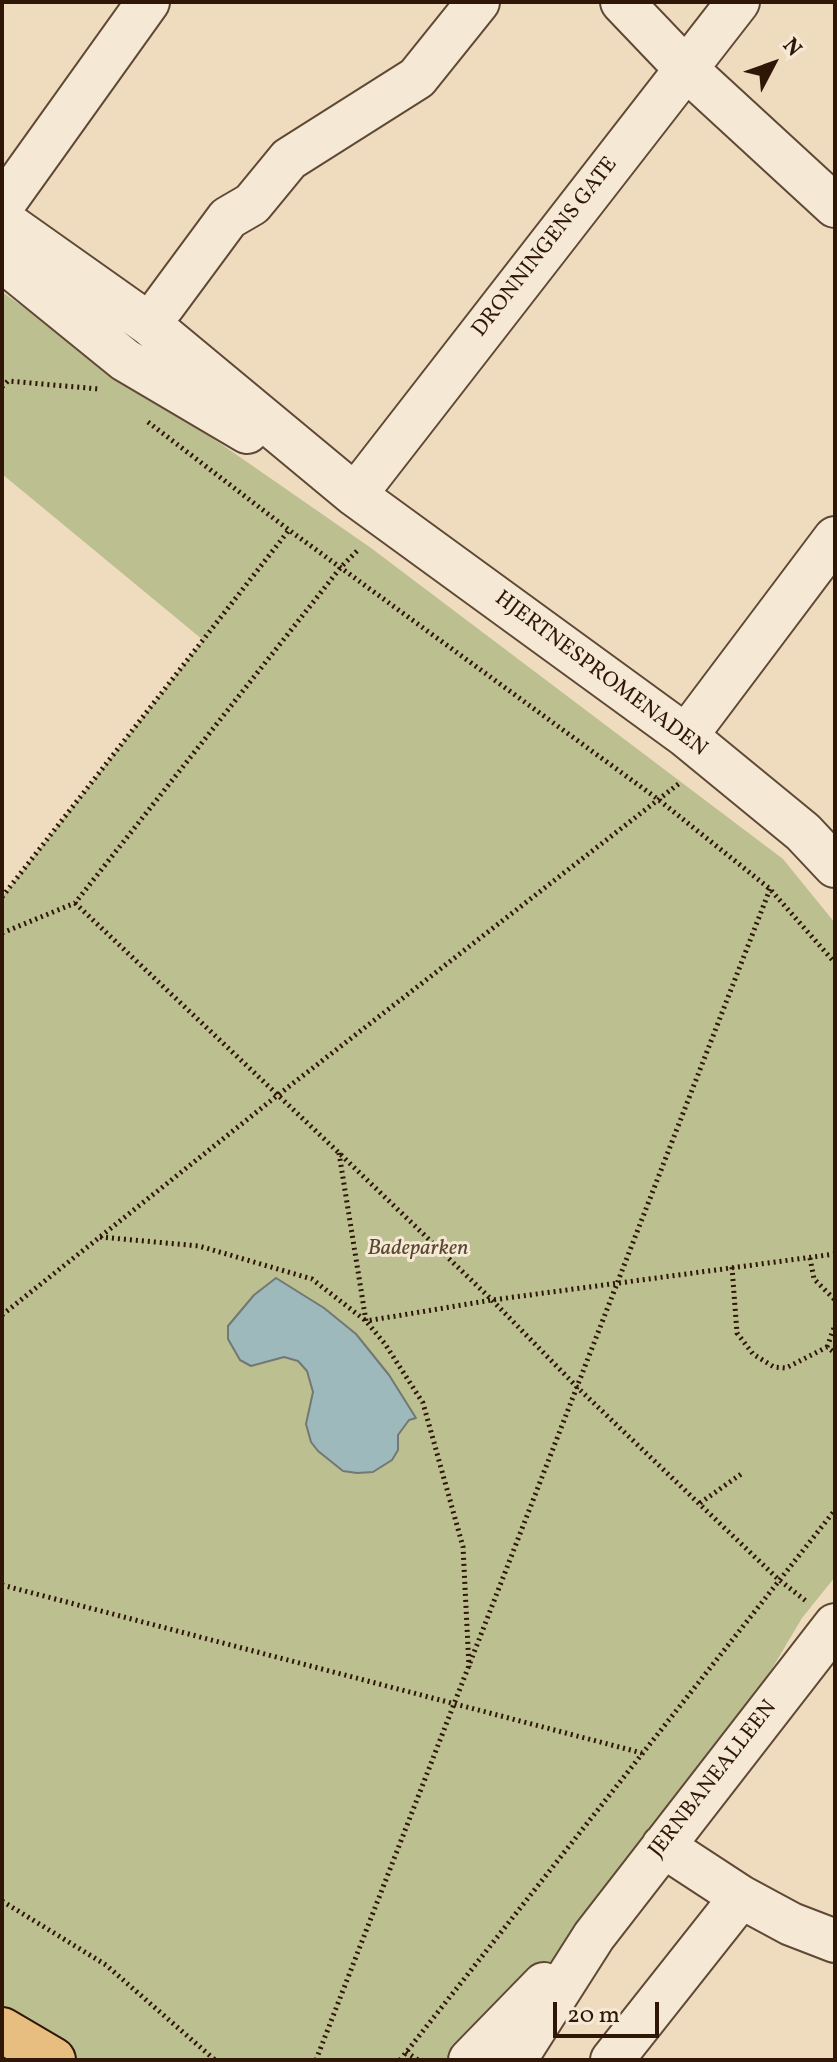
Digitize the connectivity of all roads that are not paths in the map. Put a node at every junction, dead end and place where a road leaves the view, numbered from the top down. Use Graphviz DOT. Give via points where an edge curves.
graph roads {
  1 [pos="148,2"];
  2 [pos="478,2"];
  3 [pos="622,2"];
  4 [pos="738,2"];
  5 [pos="685,68"];
  6 [pos="2,206"];
  7 [pos="835,206"];
  8 [pos="2,220"];
  9 [pos="2,260"];
  10 [pos="163,306"];
  11 [pos="355,495"];
  12 [pos="835,538"];
  13 [pos="686,736"];
  14 [pos="835,866"];
  15 [pos="822,1614"];
  16 [pos="663,1846"];
  17 [pos="741,1897"];
  18 [pos="594,1936"];
  19 [pos="835,1941"];
  20 [pos="2,2030"];
  21 [pos="2,2053"];
  22 [pos="9,2060"];
  23 [pos="53,2060"];
  24 [pos="470,2060"];
  25 [pos="515,2060"];
  26 [pos="612,2060"];
  1 -- 6 [label="street"];
  2 -- 10 [label="street" via="417,78 289,159 252,204 228,218"];
  3 -- 5 [label="street"];
  4 -- 5 [label="street, DRONNINGENS GATE"];
  5 -- 7 [label="street"];
  5 -- 11 [label="street, DRONNINGENS GATE"];
  8 -- 11 [label="street, HJERTNESPROMENADEN" via="149,324"];
  9 -- 11 [label="street, HJERTNESPROMENADEN" via="125,360"];
  11 -- 13 [label="street, HJERTNESPROMENADEN"];
  12 -- 13 [label="street"];
  13 -- 14 [label="street, HJERTNESPROMENADEN" via="803,832"];
  15 -- 16 [label="street, JERNBANEALLEEN"];
  16 -- 17 [label="street"];
  16 -- 18 [label="street, JERNBANEALLEEN"];
  17 -- 19 [label="street"];
  17 -- 26 [label="street"];
  18 -- 24 [label="street, JERNBANEALLEEN"];
  18 -- 25 [label="street, JERNBANEALLEEN"];
  20 -- 23 [label="main road"];
  21 -- 22 [label="main road"];
}
